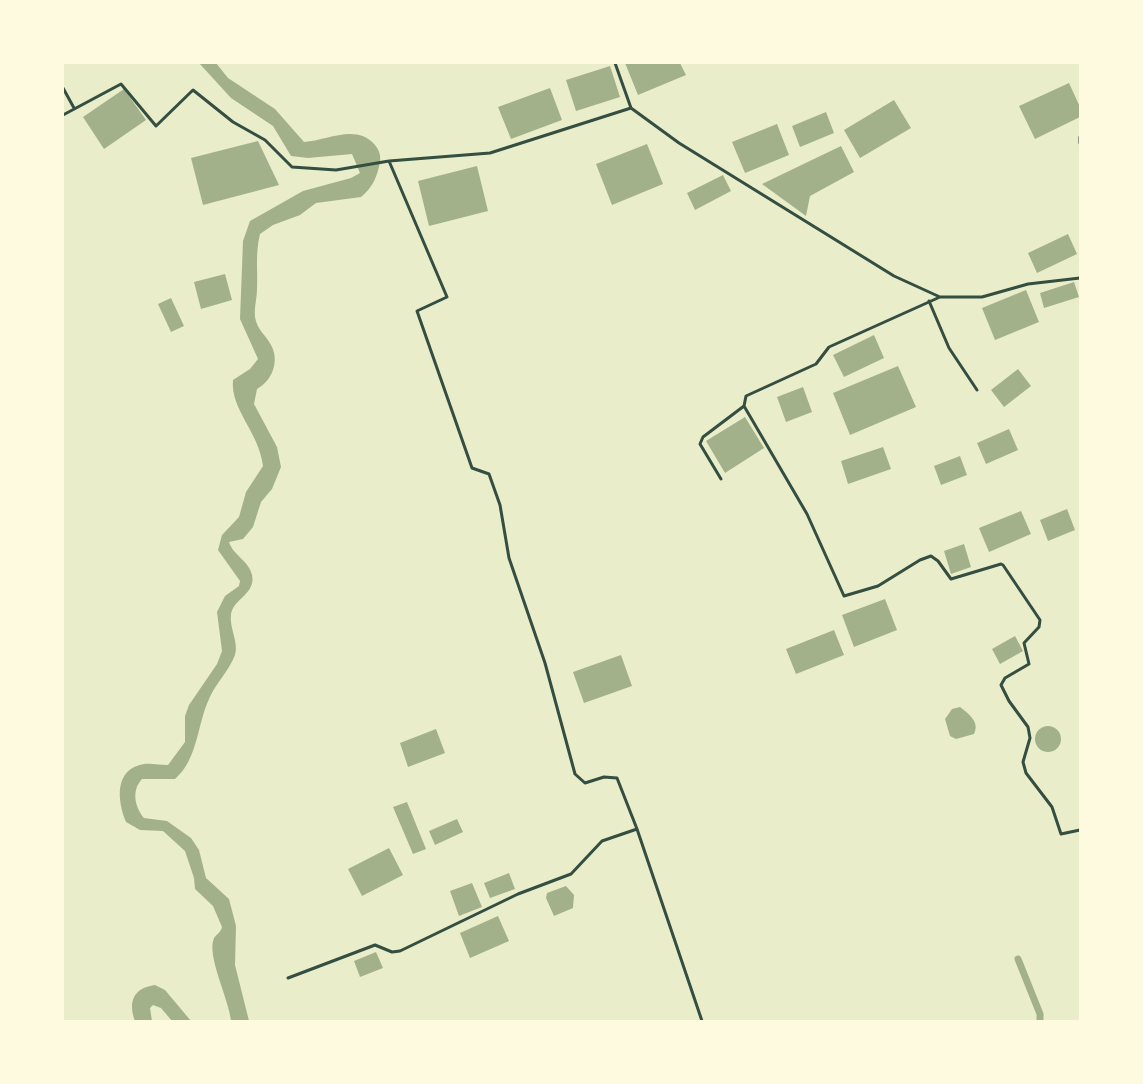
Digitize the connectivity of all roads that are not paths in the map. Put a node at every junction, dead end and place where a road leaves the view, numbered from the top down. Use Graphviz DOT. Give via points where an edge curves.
graph roads {
  1 [pos="615,63"];
  2 [pos="63,88"];
  3 [pos="74,108"];
  4 [pos="631,108"];
  5 [pos="63,115"];
  6 [pos="1080,137"];
  7 [pos="1080,142"];
  8 [pos="389,161"];
  9 [pos="1080,278"];
  10 [pos="940,297"];
  11 [pos="929,301"];
  12 [pos="977,390"];
  13 [pos="744,406"];
  14 [pos="721,479"];
  15 [pos="637,829"];
  16 [pos="1080,830"];
  17 [pos="288,978"];
  18 [pos="702,1021"];
  1 -- 4 [label="street"];
  2 -- 3 [label="street"];
  3 -- 5 [label="street"];
  3 -- 8 [label="street" via="121,84 156,126 193,90 233,122 265,140 292,167 336,170"];
  4 -- 8 [label="street" via="490,153"];
  4 -- 10 [label="street" via="728,174 894,276"];
  6 -- 7 [label="street"];
  8 -- 15 [label="street" via="447,297 417,311 472,468 489,474 500,505 509,558 545,663 575,774 585,783 617,778"];
  9 -- 10 [label="street" via="1028,284 982,297"];
  10 -- 11 [label="street"];
  11 -- 12 [label="street" via="949,348"];
  11 -- 13 [label="street" via="829,347 816,364 746,396"];
  13 -- 14 [label="street" via="703,437 700,444"];
  13 -- 16 [label="street" via="807,514 844,596 878,586 931,556 951,579 1003,566 1040,620 1039,627 1024,643 1029,664 1005,678 1001,685 1028,727 1030,738 1023,762 1026,773 1052,807 1061,834"];
  15 -- 17 [label="street" via="602,841 572,874 518,894 400,951 375,945"];
  15 -- 18 [label="street"];
}
